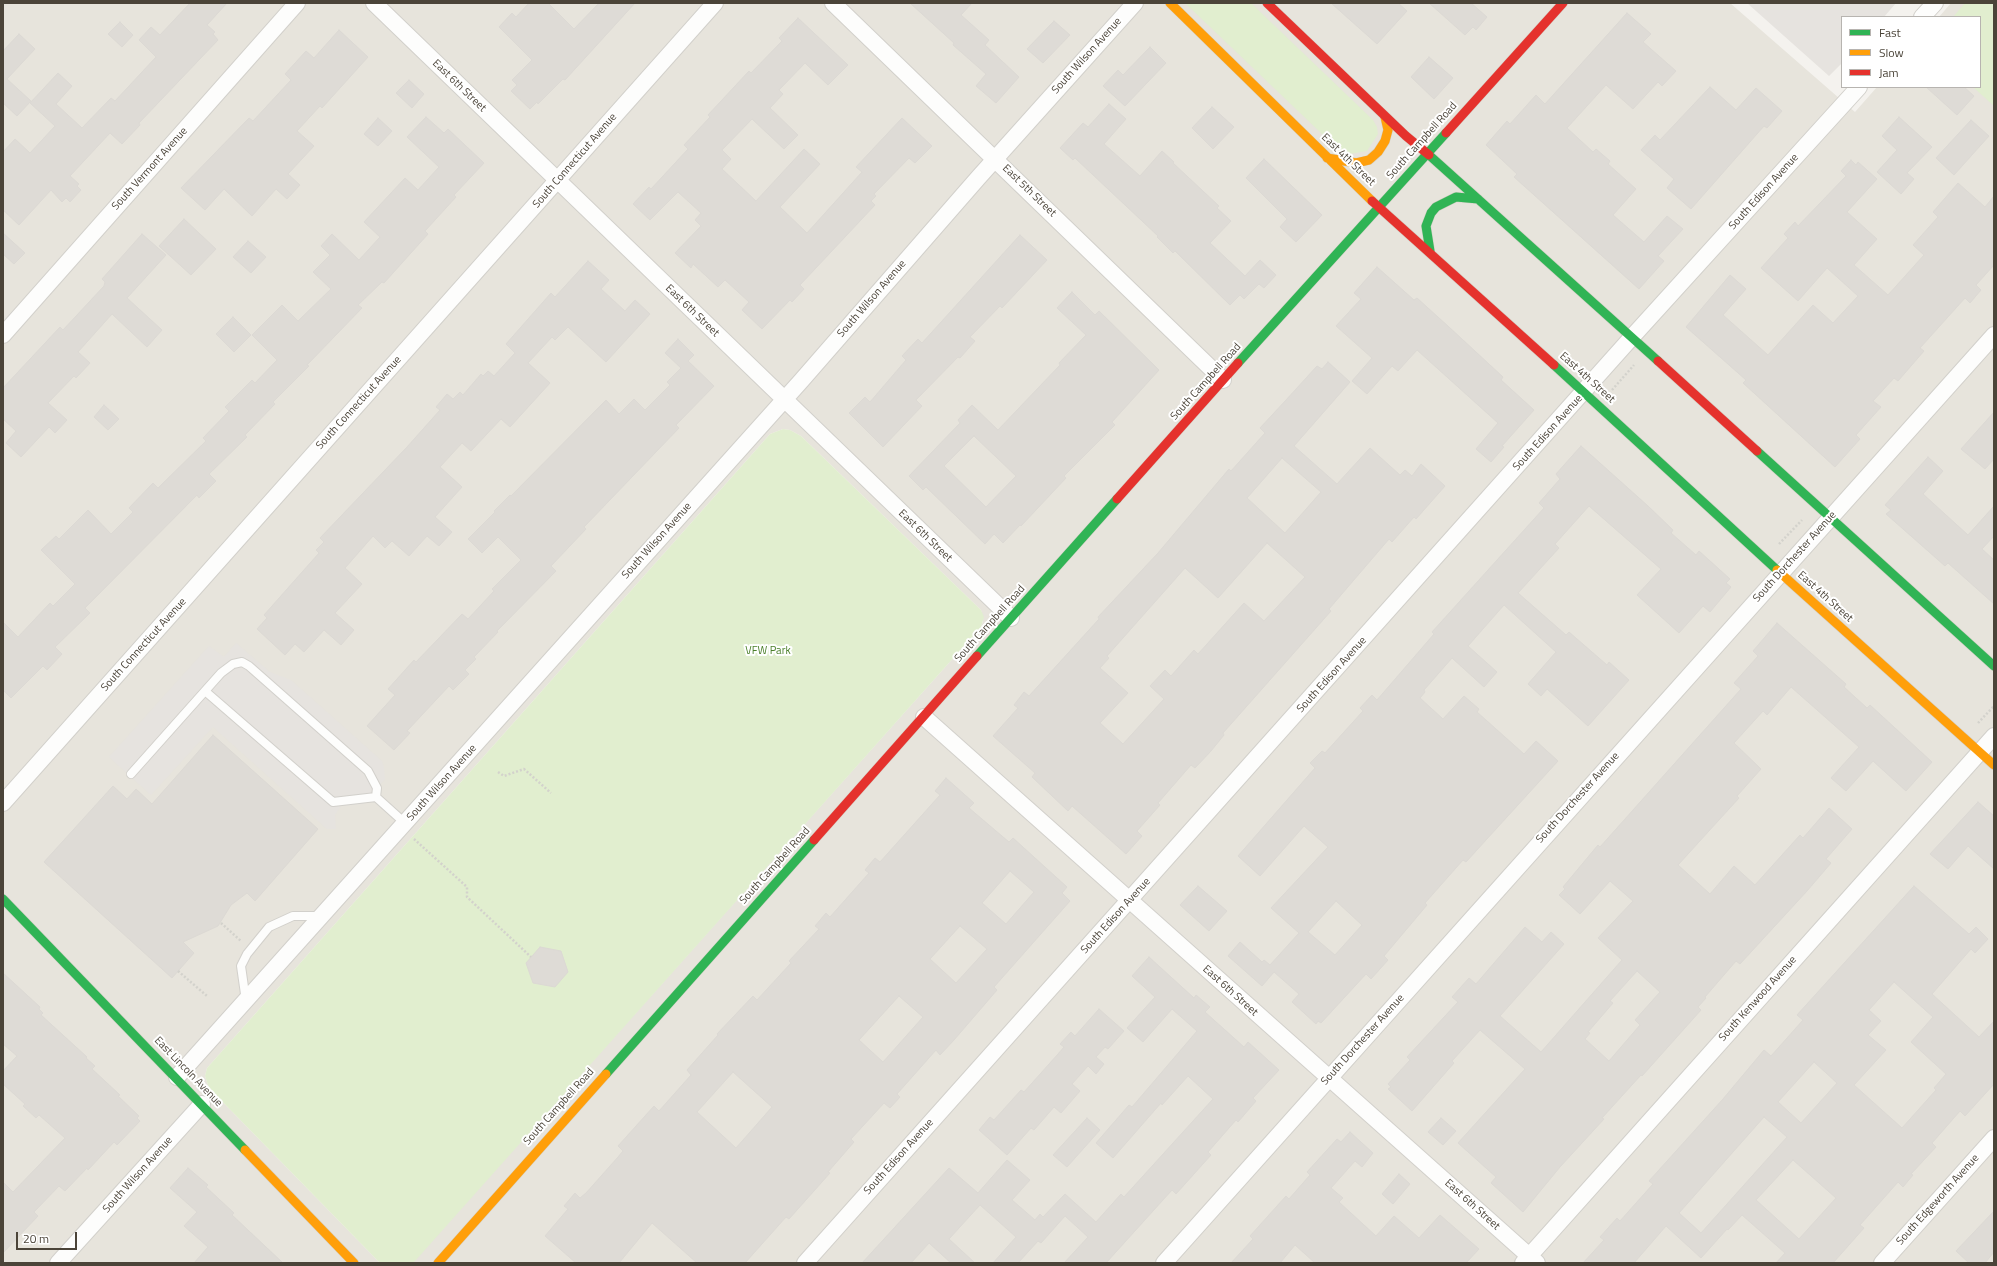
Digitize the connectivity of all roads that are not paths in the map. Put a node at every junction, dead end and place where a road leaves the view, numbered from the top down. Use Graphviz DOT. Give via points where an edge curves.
graph roads {
  1 [pos="297,3"];
  2 [pos="374,3"];
  3 [pos="715,3"];
  4 [pos="833,3"];
  5 [pos="1135,3"];
  6 [pos="1170,3"];
  7 [pos="1267,3"];
  8 [pos="1563,3"];
  9 [pos="1935,3"];
  10 [pos="1923,16"];
  11 [pos="1858,88"];
  12 [pos="1385,117"];
  13 [pos="1427,154"];
  14 [pos="1327,158"];
  15 [pos="996,159"];
  16 [pos="557,181"];
  17 [pos="1478,199"];
  18 [pos="1379,207"];
  19 [pos="1430,251"];
  20 [pos="3,335"];
  21 [pos="1994,335"];
  22 [pos="1632,337"];
  23 [pos="1223,380"];
  24 [pos="1584,392"];
  25 [pos="784,400"];
  26 [pos="1830,518"];
  27 [pos="1780,573"];
  28 [pos="1011,618"];
  29 [pos="1994,666"];
  30 [pos="206,691"];
  31 [pos="924,717"];
  32 [pos="1994,736"];
  33 [pos="1979,752"];
  34 [pos="1994,765"];
  35 [pos="131,774"];
  36 [pos="376,797"];
  37 [pos="3,803"];
  38 [pos="404,826"];
  39 [pos="1129,901"];
  40 [pos="6,907"];
  41 [pos="323,916"];
  42 [pos="246,1002"];
  43 [pos="177,1078"];
  44 [pos="1329,1078"];
  45 [pos="202,1104"];
  46 [pos="1994,1138"];
  47 [pos="1530,1261"];
  48 [pos="58,1263"];
  49 [pos="354,1263"];
  50 [pos="438,1263"];
  51 [pos="805,1263"];
  52 [pos="1164,1263"];
  53 [pos="1882,1263"];
  1 -- 20 [label="street, South Vermont Avenue"];
  2 -- 16 [label="street, East 6th Street"];
  3 -- 16 [label="street, South Connecticut Avenue"];
  4 -- 15 [label="street, East 5th Street"];
  5 -- 15 [label="street, South Wilson Avenue"];
  6 -- 14 [label="street, East 4th Street"];
  7 -- 12 [label="street"];
  8 -- 13 [label="street, South Campbell Road"];
  9 -- 10 [label="street"];
  11 -- 22 [label="street, South Edison Avenue"];
  12 -- 13 [label="street"];
  12 -- 14 [label="street" via="1388,130 1385,140 1378,152 1369,160 1356,163"];
  13 -- 17 [label="street"];
  13 -- 18 [label="street, South Campbell Road"];
  14 -- 18 [label="street, East 4th Street"];
  15 -- 23 [label="street, East 5th Street"];
  15 -- 25 [label="street, South Wilson Avenue"];
  16 -- 25 [label="street, East 6th Street"];
  16 -- 37 [label="street, South Connecticut Avenue"];
  17 -- 19 [label="street" via="1456,197 1441,203 1431,213 1426,226"];
  17 -- 22 [label="street"];
  18 -- 19 [label="street, East 4th Street"];
  18 -- 23 [label="street, South Campbell Road"];
  19 -- 24 [label="street, East 4th Street"];
  21 -- 26 [label="street, South Dorchester Avenue"];
  22 -- 24 [label="street, South Edison Avenue"];
  22 -- 26 [label="street"];
  23 -- 28 [label="street, South Campbell Road"];
  24 -- 27 [label="street, East 4th Street"];
  24 -- 39 [label="street, South Edison Avenue"];
  25 -- 28 [label="street, East 6th Street"];
  25 -- 38 [label="street, South Wilson Avenue"];
  26 -- 27 [label="street, South Dorchester Avenue"];
  26 -- 29 [label="street"];
  27 -- 33 [label="street, East 4th Street"];
  27 -- 44 [label="street, South Dorchester Avenue"];
  28 -- 31 [label="street, South Campbell Road"];
  30 -- 35 [label="lane"];
  30 -- 36 [label="lane" via="333,802"];
  30 -- 36 [label="lane" via="220,673 233,664 242,662 249,666 368,771 377,788"];
  31 -- 39 [label="street, East 6th Street"];
  31 -- 50 [label="street, South Campbell Road"];
  32 -- 33 [label="street, South Kenwood Avenue"];
  33 -- 34 [label="street, East 4th Street"];
  33 -- 47 [label="street, South Kenwood Avenue"];
  36 -- 38 [label="lane"];
  38 -- 41 [label="street, South Wilson Avenue"];
  39 -- 44 [label="street, East 6th Street"];
  39 -- 51 [label="street, South Edison Avenue"];
  40 -- 43 [label="street, East Lincoln Avenue"];
  41 -- 42 [label="street, South Wilson Avenue"];
  41 -- 42 [label="lane" via="293,916 269,927 246,954 241,966"];
  42 -- 43 [label="street, South Wilson Avenue"];
  43 -- 45 [label="street, East Lincoln Avenue"];
  44 -- 47 [label="street, East 6th Street"];
  44 -- 52 [label="street, South Dorchester Avenue"];
  45 -- 48 [label="street, South Wilson Avenue"];
  45 -- 49 [label="street, East Lincoln Avenue"];
  46 -- 53 [label="street, South Edgeworth Avenue"];
}
